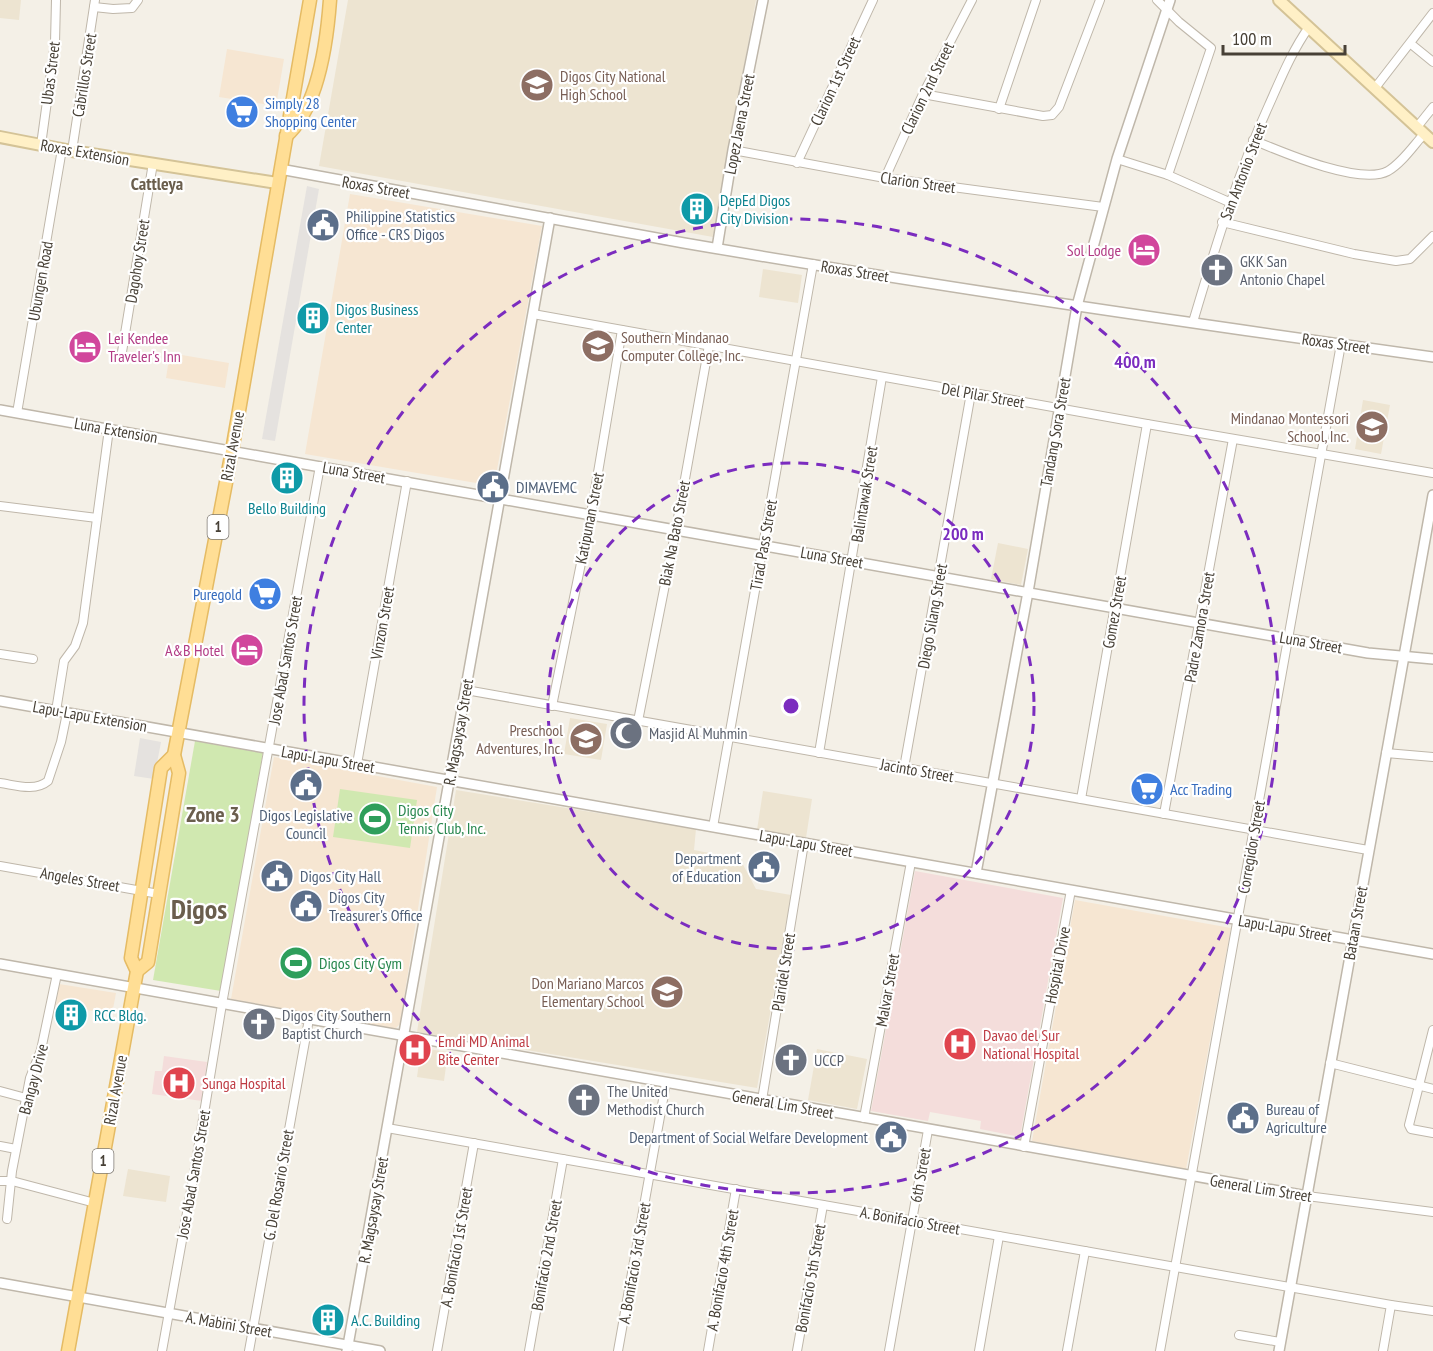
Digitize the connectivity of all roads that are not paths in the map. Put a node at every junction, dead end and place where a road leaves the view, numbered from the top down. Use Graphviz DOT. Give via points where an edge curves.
graph roads {
  1 [pos="56,0"];
  2 [pos="138,0"];
  3 [pos="310,0"];
  4 [pos="330,0"];
  5 [pos="763,0"];
  6 [pos="873,0"];
  7 [pos="972,0"];
  8 [pos="1036,0"];
  9 [pos="1100,0"];
  10 [pos="1157,0"];
  11 [pos="1279,0"];
  12 [pos="94,3"];
  13 [pos="1168,4"];
  14 [pos="1433,13"];
  15 [pos="1309,27"];
  16 [pos="1411,44"];
  17 [pos="1433,62"];
  18 [pos="1375,88"];
  19 [pos="923,94"];
  20 [pos="1433,107"];
  21 [pos="999,109"];
  22 [pos="1420,130"];
  23 [pos="286,136"];
  24 [pos="0,137"];
  25 [pos="1253,140"];
  26 [pos="1433,142"];
  27 [pos="41,145"];
  28 [pos="67,150"];
  29 [pos="733,150"];
  30 [pos="1117,159"];
  31 [pos="153,163"];
  32 [pos="798,163"];
  33 [pos="280,169"];
  34 [pos="1168,175"];
  35 [pos="885,178"];
  36 [pos="278,183"];
  37 [pos="1229,202"];
  38 [pos="1103,207"];
  39 [pos="550,218"];
  40 [pos="1222,222"];
  41 [pos="1433,236"];
  42 [pos="717,248"];
  43 [pos="813,264"];
  44 [pos="1077,306"];
  45 [pos="533,314"];
  46 [pos="1193,322"];
  47 [pos="622,330"];
  48 [pos="1341,344"];
  49 [pos="709,345"];
  50 [pos="1433,357"];
  51 [pos="121,358"];
  52 [pos="796,361"];
  53 [pos="882,377"];
  54 [pos="971,393"];
  55 [pos="1059,409"];
  56 [pos="0,410"];
  57 [pos="17,413"];
  58 [pos="1147,424"];
  59 [pos="109,429"];
  60 [pos="1233,439"];
  61 [pos="232,451"];
  62 [pos="1321,455"];
  63 [pos="320,466"];
  64 [pos="1433,473"];
  65 [pos="406,482"];
  66 [pos="1433,495"];
  67 [pos="501,498"];
  68 [pos="0,506"];
  69 [pos="591,514"];
  70 [pos="97,518"];
  71 [pos="676,530"];
  72 [pos="763,545"];
  73 [pos="853,561"];
  74 [pos="939,576"];
  75 [pos="1028,592"];
  76 [pos="1114,608"];
  77 [pos="1200,623"];
  78 [pos="1288,638"];
  79 [pos="0,654"];
  80 [pos="1405,655"];
  81 [pos="33,659"];
  82 [pos="1433,659"];
  83 [pos="466,690"];
  84 [pos="0,701"];
  85 [pos="552,706"];
  86 [pos="56,711"];
  87 [pos="67,712"];
  88 [pos="638,721"];
  89 [pos="179,732"];
  90 [pos="729,737"];
  91 [pos="269,748"];
  92 [pos="819,753"];
  93 [pos="1386,753"];
  94 [pos="174,754"];
  95 [pos="1433,757"];
  96 [pos="357,764"];
  97 [pos="904,768"];
  98 [pos="450,780"];
  99 [pos="0,783"];
  100 [pos="993,784"];
  101 [pos="1081,799"];
  102 [pos="1164,814"];
  103 [pos="713,827"];
  104 [pos="1254,830"];
  105 [pos="804,843"];
  106 [pos="1368,850"];
  107 [pos="146,859"];
  108 [pos="164,862"];
  109 [pos="911,862"];
  110 [pos="0,866"];
  111 [pos="976,873"];
  112 [pos="1071,890"];
  113 [pos="140,891"];
  114 [pos="159,894"];
  115 [pos="1238,920"];
  116 [pos="1352,940"];
  117 [pos="1433,954"];
  118 [pos="0,964"];
  119 [pos="137,971"];
  120 [pos="57,974"];
  121 [pos="134,988"];
  122 [pos="222,1004"];
  123 [pos="309,1019"];
  124 [pos="1433,1030"];
  125 [pos="404,1036"];
  126 [pos="1330,1064"];
  127 [pos="666,1083"];
  128 [pos="1418,1086"];
  129 [pos="1433,1089"];
  130 [pos="0,1091"];
  131 [pos="26,1098"];
  132 [pos="762,1100"];
  133 [pos="864,1118"];
  134 [pos="387,1128"];
  135 [pos="928,1130"];
  136 [pos="1433,1133"];
  137 [pos="474,1143"];
  138 [pos="0,1146"];
  139 [pos="1024,1147"];
  140 [pos="16,1149"];
  141 [pos="563,1159"];
  142 [pos="650,1174"];
  143 [pos="1192,1177"];
  144 [pos="0,1181"];
  145 [pos="12,1182"];
  146 [pos="736,1189"];
  147 [pos="1307,1196"];
  148 [pos="95,1203"];
  149 [pos="823,1205"];
  150 [pos="1433,1212"];
  151 [pos="7,1220"];
  152 [pos="912,1220"];
  153 [pos="999,1236"];
  154 [pos="1085,1251"];
  155 [pos="1176,1266"];
  156 [pos="0,1283"];
  157 [pos="1290,1287"];
  158 [pos="78,1298"];
  159 [pos="1391,1305"];
  160 [pos="1433,1311"];
  161 [pos="169,1313"];
  162 [pos="252,1328"];
  163 [pos="1239,1335"];
  164 [pos="1279,1346"];
  165 [pos="348,1348"];
  166 [pos="68,1351"];
  167 [pos="162,1351"];
  168 [pos="249,1351"];
  169 [pos="380,1351"];
  170 [pos="437,1351"];
  171 [pos="529,1351"];
  172 [pos="618,1351"];
  173 [pos="708,1351"];
  174 [pos="797,1351"];
  175 [pos="889,1351"];
  176 [pos="979,1351"];
  177 [pos="1067,1351"];
  178 [pos="1160,1351"];
  179 [pos="1383,1351"];
  1 -- 27 [label="street, Ubas Street" via="55,43"];
  2 -- 12 [label="street" via="132,8 125,9"];
  3 -- 23 [label="main road, Rizal Avenue / 1"];
  4 -- 23 [label="main road, Rizal Avenue / 1" via="312,97 301,119"];
  5 -- 29 [label="street, Lopez Jaena Street"];
  6 -- 32 [label="street, Clarion 1st Street"];
  7 -- 19 [label="street, Clarion 2nd Street"];
  8 -- 21 [label="street"];
  9 -- 21 [label="street" via="1055,113 1043,116"];
  10 -- 13 [label="street"];
  11 -- 15 [label="main road"];
  12 -- 28 [label="street, Cabrillos Street"];
  13 -- 30 [label="street, Tandang Sora Street"];
  13 -- 34 [label="street" via="1179,22 1211,48"];
  14 -- 16 [label="street"];
  15 -- 18 [label="main road"];
  15 -- 25 [label="street, San Antonio Street" via="1295,47"];
  16 -- 17 [label="street"];
  16 -- 18 [label="street"];
  18 -- 22 [label="main road"];
  19 -- 21 [label="street"];
  19 -- 35 [label="street, Clarion 2nd Street"];
  20 -- 22 [label="street"];
  22 -- 25 [label="street" via="1397,164 1380,174 1315,164"];
  22 -- 26 [label="main road"];
  23 -- 33 [label="main road, Rizal Avenue / 1"];
  24 -- 27 [label="main road, Roxas Extension"];
  25 -- 37 [label="street, San Antonio Street"];
  27 -- 28 [label="main road, Roxas Extension"];
  28 -- 31 [label="main road, Roxas Extension"];
  28 -- 57 [label="street, Ubungen Road"];
  29 -- 32 [label="street, Clarion Street"];
  29 -- 42 [label="street, Lopez Jaena Street"];
  30 -- 34 [label="street"];
  30 -- 38 [label="street, Tandang Sora Street"];
  31 -- 36 [label="main road, Roxas Extension"];
  31 -- 51 [label="street, Dagohoy Street"];
  32 -- 35 [label="street, Clarion Street"];
  33 -- 36 [label="main road, Rizal Avenue / 1"];
  33 -- 39 [label="street, Roxas Street"];
  34 -- 37 [label="street"];
  35 -- 38 [label="street, Clarion Street"];
  36 -- 61 [label="main road, Rizal Avenue / 1"];
  37 -- 40 [label="street, San Antonio Street"];
  38 -- 44 [label="street, Tandang Sora Street"];
  39 -- 42 [label="street, Roxas Street"];
  39 -- 45 [label="street, R. Magsaysay Street"];
  40 -- 41 [label="street" via="1354,254 1405,262"];
  40 -- 46 [label="street, San Antonio Street"];
  42 -- 43 [label="street, Roxas Street"];
  43 -- 44 [label="street, Roxas Street"];
  43 -- 52 [label="street, Tirad Pass Street"];
  44 -- 46 [label="street, Roxas Street"];
  44 -- 55 [label="street, Tandang Sora Street"];
  45 -- 47 [label="street, Del Pilar Street"];
  45 -- 67 [label="street, R. Magsaysay Street"];
  46 -- 48 [label="street, Roxas Street"];
  47 -- 49 [label="street, Del Pilar Street"];
  47 -- 69 [label="street, Katipunan Street"];
  48 -- 50 [label="street, Roxas Street"];
  48 -- 62 [label="street, Corregidor Street"];
  49 -- 52 [label="street, Del Pilar Street"];
  49 -- 71 [label="street, Biak Na Bato Street"];
  52 -- 53 [label="street, Del Pilar Street"];
  52 -- 72 [label="street, Tirad Pass Street"];
  53 -- 54 [label="street, Del Pilar Street"];
  53 -- 73 [label="street, Balintawak Street"];
  54 -- 55 [label="street, Del Pilar Street"];
  54 -- 74 [label="street, Diego Silang Street"];
  55 -- 58 [label="street, Del Pilar Street"];
  55 -- 75 [label="street, Tandang Sora Street"];
  56 -- 57 [label="street, Luna Extension"];
  57 -- 59 [label="street, Luna Extension"];
  58 -- 60 [label="street, Del Pilar Street"];
  58 -- 76 [label="street, Gomez Street"];
  59 -- 61 [label="street, Luna Extension"];
  59 -- 70 [label="street"];
  60 -- 62 [label="street, Del Pilar Street"];
  60 -- 77 [label="street, Padre Zamora Street"];
  61 -- 63 [label="street, Luna Street"];
  61 -- 89 [label="main road, Rizal Avenue / 1"];
  62 -- 64 [label="street, Del Pilar Street"];
  62 -- 78 [label="street, Corregidor Street"];
  63 -- 65 [label="street, Luna Street"];
  63 -- 91 [label="street, Jose Abad Santos Street"];
  65 -- 67 [label="street, Luna Street"];
  65 -- 96 [label="street, Vinzon Street"];
  66 -- 80 [label="street, Bataan Street"];
  67 -- 69 [label="street, Luna Street"];
  67 -- 83 [label="street, R. Magsaysay Street"];
  68 -- 70 [label="street"];
  69 -- 71 [label="street, Luna Street"];
  69 -- 85 [label="street, Katipunan Street"];
  70 -- 86 [label="street" via="82,629 64,661"];
  71 -- 72 [label="street, Luna Street"];
  71 -- 88 [label="street, Biak Na Bato Street"];
  72 -- 73 [label="street, Luna Street"];
  72 -- 90 [label="street, Tirad Pass Street"];
  73 -- 74 [label="street, Luna Street"];
  73 -- 92 [label="street, Balintawak Street"];
  74 -- 75 [label="street, Luna Street"];
  74 -- 97 [label="street, Diego Silang Street"];
  75 -- 76 [label="street, Luna Street"];
  75 -- 100 [label="street, Tandang Sora Street"];
  76 -- 77 [label="street, Luna Street"];
  76 -- 101 [label="street, Gomez Street"];
  77 -- 78 [label="street, Luna Street"];
  77 -- 102 [label="street, Padre Zamora Street"];
  78 -- 80 [label="street, Luna Street" via="1368,653"];
  78 -- 104 [label="street, Corregidor Street"];
  79 -- 81 [label="street"];
  80 -- 82 [label="street, Luna Street"];
  80 -- 93 [label="street, Bataan Street"];
  83 -- 85 [label="street, Jacinto Street"];
  83 -- 98 [label="street, R. Magsaysay Street"];
  84 -- 86 [label="street, Lapu-Lapu Extension"];
  85 -- 88 [label="street, Jacinto Street"];
  86 -- 87 [label="street, Lapu-Lapu Extension"];
  87 -- 89 [label="street, Lapu-Lapu Extension"];
  87 -- 99 [label="street" via="62,742 48,781 29,787"];
  88 -- 90 [label="street, Jacinto Street"];
  89 -- 91 [label="street, Lapu-Lapu Street"];
  89 -- 94 [label="main road, Rizal Avenue / 1"];
  90 -- 92 [label="street, Jacinto Street"];
  90 -- 103 [label="street, Tirad Pass Street"];
  91 -- 96 [label="street, Lapu-Lapu Street"];
  91 -- 122 [label="street, Jose Abad Santos Street"];
  92 -- 97 [label="street, Jacinto Street"];
  93 -- 95 [label="street"];
  93 -- 106 [label="street, Bataan Street"];
  94 -- 107 [label="main road, Rizal Avenue / 1" via="161,768"];
  94 -- 108 [label="main road, Rizal Avenue / 1" via="179,772"];
  96 -- 98 [label="street, Lapu-Lapu Street"];
  97 -- 100 [label="street, Jacinto Street"];
  98 -- 103 [label="street, Lapu-Lapu Street"];
  98 -- 125 [label="street, R. Magsaysay Street"];
  100 -- 101 [label="street, Jacinto Street"];
  100 -- 111 [label="street, Tandang Sora Street"];
  101 -- 102 [label="street, Jacinto Street"];
  102 -- 104 [label="street, Jacinto Street"];
  103 -- 105 [label="street, Lapu-Lapu Street"];
  104 -- 106 [label="street, Jacinto Street"];
  104 -- 115 [label="street, Corregidor Street"];
  105 -- 109 [label="street, Lapu-Lapu Street"];
  105 -- 132 [label="street, Plaridel Street"];
  106 -- 116 [label="street, Bataan Street"];
  107 -- 108 [label="main road"];
  107 -- 113 [label="main road, Rizal Avenue / 1"];
  108 -- 114 [label="main road, Rizal Avenue / 1"];
  109 -- 111 [label="street, Lapu-Lapu Street"];
  109 -- 133 [label="street, Malvar Street"];
  110 -- 113 [label="street, Angeles Street"];
  111 -- 112 [label="street, Lapu-Lapu Street"];
  112 -- 115 [label="street, Lapu-Lapu Street"];
  112 -- 139 [label="street, Hospital Drive"];
  113 -- 114 [label="street, Angeles Street"];
  113 -- 119 [label="main road, Rizal Avenue / 1" via="131,958"];
  114 -- 119 [label="main road, Rizal Avenue / 1" via="148,962"];
  115 -- 116 [label="street, Lapu-Lapu Street"];
  115 -- 143 [label="street, Corregidor Street"];
  116 -- 117 [label="street, Lapu-Lapu Street"];
  116 -- 126 [label="street, Bataan Street"];
  118 -- 120 [label="street, General Lim Street"];
  119 -- 121 [label="main road, Rizal Avenue / 1"];
  120 -- 121 [label="street, General Lim Street"];
  120 -- 131 [label="street, Bangay Drive"];
  121 -- 122 [label="street, General Lim Street"];
  121 -- 148 [label="main road, Rizal Avenue / 1"];
  122 -- 123 [label="street, General Lim Street"];
  122 -- 161 [label="street, Jose Abad Santos Street"];
  123 -- 125 [label="street, General Lim Street"];
  123 -- 162 [label="street, G. Del Rosario Street"];
  124 -- 128 [label="street"];
  125 -- 127 [label="street, General Lim Street"];
  125 -- 134 [label="street, R. Magsaysay Street"];
  126 -- 128 [label="street"];
  126 -- 147 [label="street, Bataan Street"];
  127 -- 132 [label="street, General Lim Street"];
  127 -- 142 [label="street, A. Bonifacio 3rd Street"];
  128 -- 129 [label="street"];
  128 -- 136 [label="street" via="1410,1128"];
  130 -- 131 [label="street"];
  131 -- 140 [label="street, Bangay Drive"];
  132 -- 133 [label="street, General Lim Street"];
  133 -- 135 [label="street, General Lim Street"];
  134 -- 137 [label="street, A. Bonifacio Street"];
  134 -- 165 [label="street, R. Magsaysay Street"];
  135 -- 139 [label="street, General Lim Street"];
  135 -- 152 [label="street, 6th Street"];
  137 -- 141 [label="street, A. Bonifacio Street"];
  137 -- 170 [label="street, A. Bonifacio 1st Street"];
  138 -- 140 [label="street"];
  139 -- 143 [label="street, General Lim Street"];
  140 -- 145 [label="street, Bangay Drive"];
  141 -- 142 [label="street, A. Bonifacio Street"];
  141 -- 171 [label="street, Bonifacio 2nd Street"];
  142 -- 146 [label="street, A. Bonifacio Street"];
  142 -- 172 [label="street, A. Bonifacio 3rd Street"];
  143 -- 147 [label="street, General Lim Street"];
  143 -- 155 [label="street, Corregidor Street"];
  144 -- 145 [label="street"];
  145 -- 148 [label="street"];
  145 -- 151 [label="street, Bangay Drive"];
  146 -- 149 [label="street, A. Bonifacio Street"];
  146 -- 173 [label="street, A. Bonifacio 4th Street"];
  147 -- 150 [label="street, General Lim Street"];
  147 -- 157 [label="street, Bataan Street"];
  148 -- 158 [label="main road, Rizal Avenue / 1"];
  149 -- 152 [label="street, A. Bonifacio Street"];
  149 -- 174 [label="street, Bonifacio 5th Street"];
  152 -- 153 [label="street, A. Bonifacio Street"];
  152 -- 175 [label="street, 6th Street"];
  153 -- 154 [label="street, A. Bonifacio Street"];
  153 -- 176 [label="street"];
  154 -- 155 [label="street, A. Bonifacio Street"];
  154 -- 177 [label="street"];
  155 -- 157 [label="street, A. Bonifacio Street"];
  155 -- 178 [label="street, Corregidor Street"];
  156 -- 158 [label="street, A. Mabini Street"];
  157 -- 159 [label="street, A. Bonifacio Street"];
  157 -- 164 [label="street, Bataan Street"];
  158 -- 161 [label="street, A. Mabini Street"];
  158 -- 166 [label="main road, Rizal Avenue / 1"];
  159 -- 160 [label="street, A. Bonifacio Street"];
  159 -- 179 [label="street"];
  161 -- 162 [label="street, A. Mabini Street"];
  161 -- 167 [label="street, Jose Abad Santos Street"];
  162 -- 165 [label="street, A. Mabini Street"];
  162 -- 168 [label="street, G. Del Rosario Street"];
  163 -- 164 [label="street"];
  165 -- 169 [label="street, A. Mabini Street"];
}
